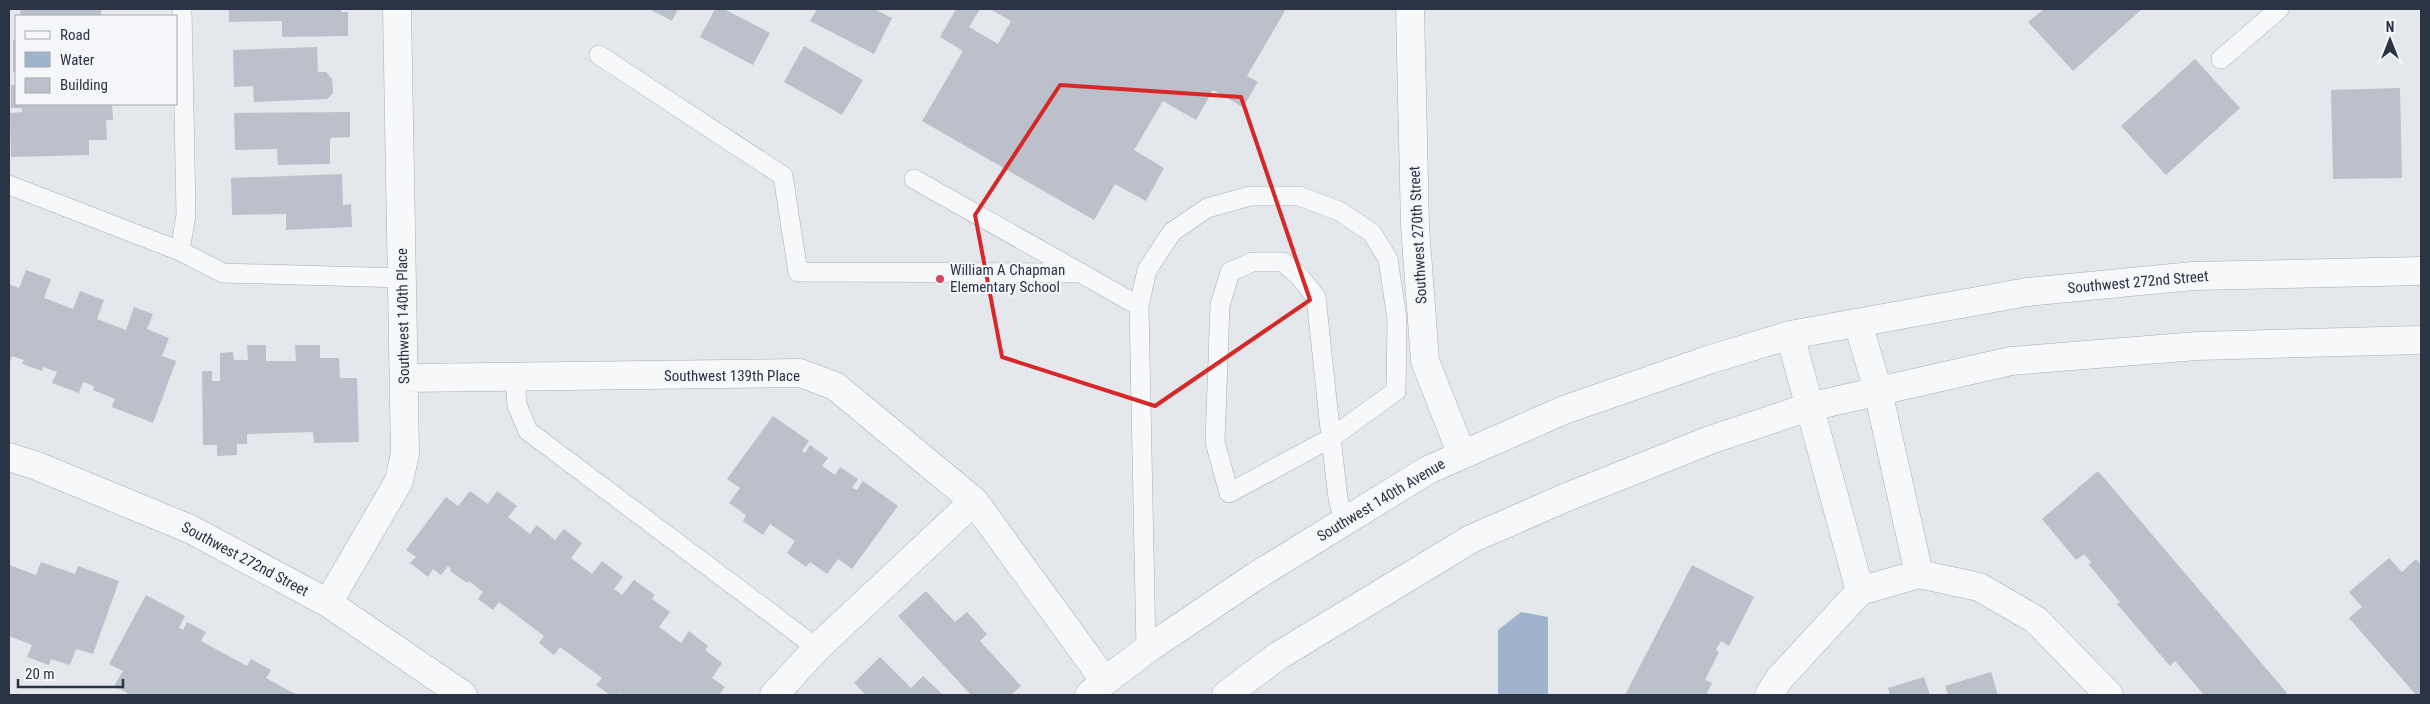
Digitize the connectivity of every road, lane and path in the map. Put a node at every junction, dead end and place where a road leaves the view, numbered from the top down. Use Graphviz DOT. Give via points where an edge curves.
graph roads {
  1 [pos="182,9"];
  2 [pos="397,9"];
  3 [pos="1410,9"];
  4 [pos="2279,9"];
  5 [pos="599,56"];
  6 [pos="2221,59"];
  7 [pos="914,179"];
  8 [pos="9,185"];
  9 [pos="180,251"];
  10 [pos="2421,271"];
  11 [pos="1081,273"];
  12 [pos="402,278"];
  13 [pos="1140,306"];
  14 [pos="1858,323"];
  15 [pos="1790,335"];
  16 [pos="2421,340"];
  17 [pos="405,378"];
  18 [pos="516,378"];
  19 [pos="1878,391"];
  20 [pos="1809,406"];
  21 [pos="1331,438"];
  22 [pos="1462,455"];
  23 [pos="9,457"];
  24 [pos="974,501"];
  25 [pos="1344,522"];
  26 [pos="1919,574"];
  27 [pos="1860,591"];
  28 [pos="328,604"];
  29 [pos="817,648"];
  30 [pos="1146,650"];
  31 [pos="1097,688"];
  32 [pos="463,695"];
  33 [pos="774,695"];
  34 [pos="1226,695"];
  35 [pos="1769,695"];
  36 [pos="2109,695"];
  1 -- 9 [label="lane" via="186,215"];
  2 -- 12 [label="street, Southwest 140th Place"];
  3 -- 22 [label="street, Southwest 270th Street" via="1415,226 1425,361"];
  4 -- 6 [label="lane"];
  5 -- 11 [label="lane" via="782,176 798,272"];
  7 -- 11 [label="lane"];
  8 -- 9 [label="lane"];
  9 -- 12 [label="lane" via="223,273"];
  10 -- 14 [label="street, Southwest 272nd Street" via="2194,276 2027,292"];
  11 -- 13 [label="lane"];
  12 -- 17 [label="street, Southwest 140th Place"];
  13 -- 21 [label="lane" via="1147,270 1172,232 1207,208 1250,196 1299,196 1339,211 1372,233 1388,259 1396,310 1396,391"];
  13 -- 30 [label="lane"];
  14 -- 15 [label="street, Southwest 272nd Street"];
  14 -- 19 [label="street"];
  15 -- 20 [label="street"];
  15 -- 22 [label="street, Southwest 140th Avenue" via="1564,410"];
  16 -- 19 [label="street" via="2197,346 2010,361"];
  17 -- 18 [label="street, Southwest 139th Place"];
  17 -- 28 [label="street, Southwest 140th Place" via="405,453 399,481"];
  18 -- 24 [label="street, Southwest 139th Place" via="800,374 835,386"];
  18 -- 29 [label="lane" via="516,405 528,431"];
  19 -- 20 [label="street"];
  19 -- 26 [label="street"];
  20 -- 27 [label="street"];
  20 -- 34 [label="street" via="1710,440 1471,539 1278,656"];
  21 -- 21 [label="lane" via="1316,297 1283,262 1252,262 1230,272 1220,304 1215,442 1229,493"];
  21 -- 25 [label="lane"];
  22 -- 25 [label="street, Southwest 140th Avenue" via="1428,470"];
  23 -- 28 [label="street, Southwest 272nd Street" via="190,529"];
  24 -- 29 [label="street"];
  24 -- 31 [label="street, Southwest 139th Place"];
  25 -- 30 [label="street, Southwest 140th Avenue"];
  26 -- 27 [label="street"];
  26 -- 36 [label="street" via="1980,587 2036,620"];
  27 -- 35 [label="street" via="1779,679"];
  28 -- 32 [label="street, Southwest 272nd Street"];
  29 -- 33 [label="street"];
  30 -- 31 [label="street, Southwest 140th Avenue"];
}
